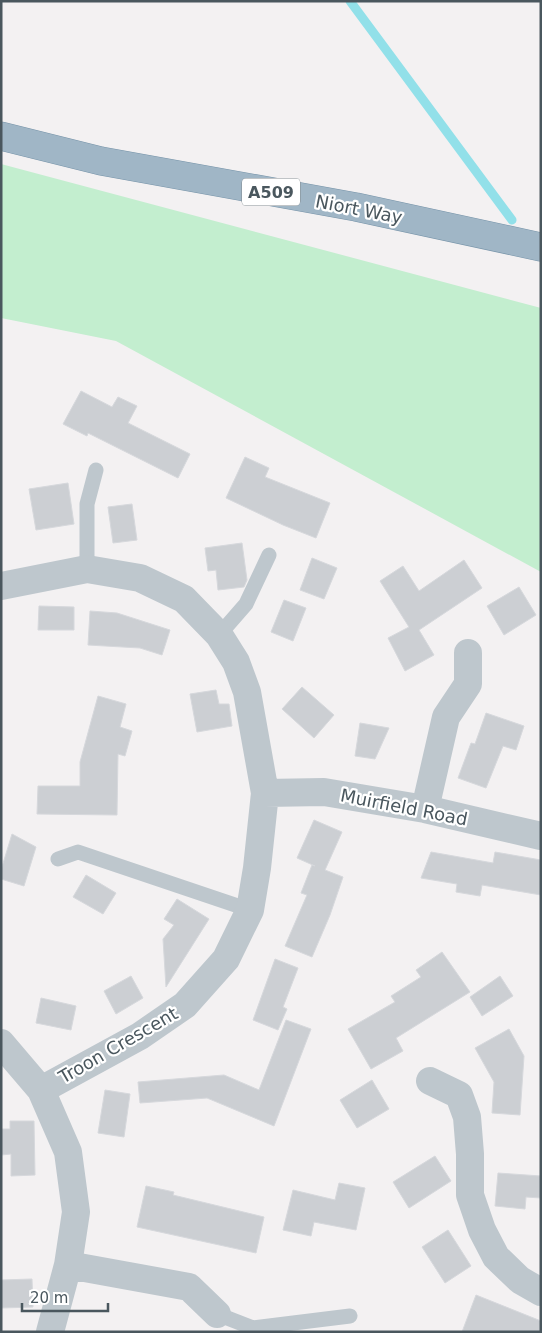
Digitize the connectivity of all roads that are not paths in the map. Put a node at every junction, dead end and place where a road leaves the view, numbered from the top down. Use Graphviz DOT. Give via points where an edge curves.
graph roads {
  1 [pos="1,136"];
  2 [pos="541,247"];
  3 [pos="96,470"];
  4 [pos="269,555"];
  5 [pos="87,569"];
  6 [pos="1,586"];
  7 [pos="218,635"];
  8 [pos="468,653"];
  9 [pos="265,793"];
  10 [pos="425,809"];
  11 [pos="541,836"];
  12 [pos="58,859"];
  13 [pos="250,910"];
  14 [pos="1,1043"];
  15 [pos="430,1081"];
  16 [pos="40,1090"];
  17 [pos="68,1265"];
  18 [pos="541,1292"];
  19 [pos="217,1314"];
  20 [pos="350,1316"];
  21 [pos="50,1332"];
  1 -- 2 [label="highway, Niort Way / A509" via="101,161 356,207"];
  3 -- 5 [label="lane" via="87,504"];
  4 -- 7 [label="lane" via="246,604"];
  5 -- 6 [label="street, Troon Crescent"];
  5 -- 7 [label="street, Troon Crescent" via="140,578 184,599"];
  7 -- 9 [label="street, Troon Crescent" via="236,662 247,692"];
  8 -- 10 [label="street" via="468,684 446,717"];
  9 -- 10 [label="street, Muirfield Road" via="324,792"];
  9 -- 13 [label="street, Troon Crescent"];
  10 -- 11 [label="street, Muirfield Road"];
  12 -- 13 [label="lane" via="78,852"];
  13 -- 16 [label="street, Troon Crescent" via="226,959 186,1005 140,1036"];
  14 -- 16 [label="street"];
  15 -- 18 [label="street" via="459,1095 467,1117 470,1195 496,1257 520,1280"];
  16 -- 17 [label="street" via="68,1152 76,1212"];
  17 -- 19 [label="street" via="189,1287"];
  17 -- 21 [label="street"];
  19 -- 20 [label="lane" via="252,1328"];
}
